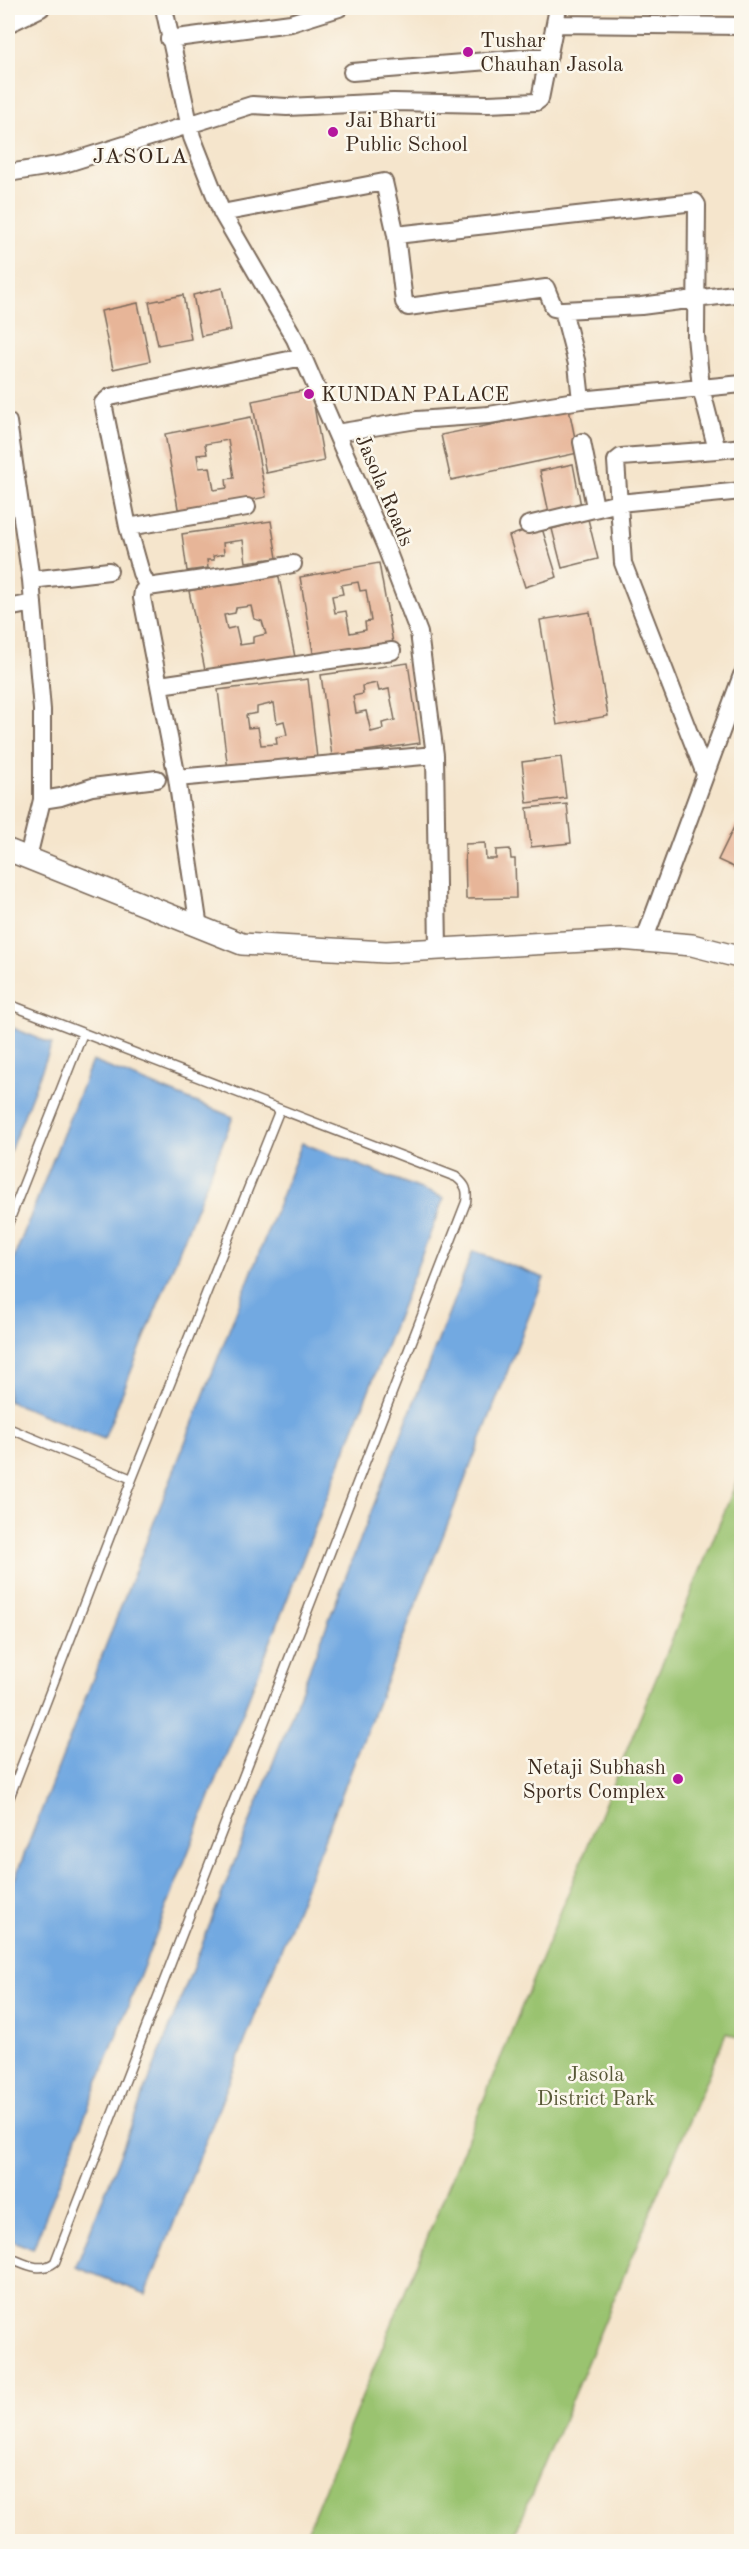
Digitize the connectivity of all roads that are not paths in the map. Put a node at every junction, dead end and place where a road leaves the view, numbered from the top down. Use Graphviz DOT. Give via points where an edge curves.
graph roads {
  1 [pos="41,8"];
  2 [pos="164,8"];
  3 [pos="339,8"];
  4 [pos="557,16"];
  5 [pos="8,24"];
  6 [pos="741,26"];
  7 [pos="170,39"];
  8 [pos="549,56"];
  9 [pos="352,72"];
  10 [pos="189,124"];
  11 [pos="8,173"];
  12 [pos="222,213"];
  13 [pos="396,235"];
  14 [pos="741,293"];
  15 [pos="697,298"];
  16 [pos="563,310"];
  17 [pos="303,357"];
  18 [pos="741,384"];
  19 [pos="701,388"];
  20 [pos="581,400"];
  21 [pos="8,422"];
  22 [pos="336,433"];
  23 [pos="582,442"];
  24 [pos="741,447"];
  25 [pos="717,450"];
  26 [pos="741,491"];
  27 [pos="620,503"];
  28 [pos="247,507"];
  29 [pos="595,507"];
  30 [pos="528,525"];
  31 [pos="128,527"];
  32 [pos="294,564"];
  33 [pos="109,571"];
  34 [pos="31,580"];
  35 [pos="148,587"];
  36 [pos="33,603"];
  37 [pos="8,608"];
  38 [pos="392,651"];
  39 [pos="741,675"];
  40 [pos="160,685"];
  41 [pos="435,756"];
  42 [pos="705,774"];
  43 [pos="177,778"];
  44 [pos="157,779"];
  45 [pos="42,800"];
  46 [pos="8,850"];
  47 [pos="28,857"];
  48 [pos="199,928"];
  49 [pos="644,941"];
  50 [pos="438,949"];
  51 [pos="741,958"];
  52 [pos="8,1004"];
  53 [pos="83,1033"];
  54 [pos="280,1109"];
  55 [pos="8,1224"];
  56 [pos="8,1428"];
  57 [pos="132,1479"];
  58 [pos="8,1801"];
  59 [pos="8,2257"];
  1 -- 5 [label="street"];
  2 -- 7 [label="street, Jasola Roads"];
  3 -- 7 [label="street" via="291,22"];
  4 -- 6 [label="street"];
  4 -- 8 [label="street"];
  7 -- 10 [label="street, Jasola Roads"];
  8 -- 9 [label="street"];
  8 -- 10 [label="street" via="540,99 532,103 252,105"];
  10 -- 11 [label="street" via="64,164"];
  10 -- 12 [label="street, Jasola Roads"];
  12 -- 13 [label="street" via="381,181 386,184"];
  12 -- 17 [label="street, Jasola Roads"];
  13 -- 15 [label="street" via="695,202"];
  13 -- 16 [label="street" via="404,302 408,306 546,288 554,308"];
  14 -- 15 [label="street"];
  15 -- 16 [label="street"];
  15 -- 19 [label="street"];
  16 -- 20 [label="street" via="577,364"];
  17 -- 22 [label="street, Jasola Roads"];
  17 -- 31 [label="street" via="106,399 102,408"];
  18 -- 19 [label="street"];
  19 -- 20 [label="street"];
  19 -- 25 [label="street"];
  20 -- 22 [label="street"];
  21 -- 34 [label="street"];
  22 -- 41 [label="street, Jasola Roads" via="419,633"];
  23 -- 29 [label="street"];
  24 -- 25 [label="street"];
  25 -- 27 [label="street" via="617,458"];
  26 -- 27 [label="street"];
  27 -- 29 [label="street"];
  27 -- 42 [label="street" via="620,541 629,584"];
  28 -- 31 [label="street"];
  29 -- 30 [label="street"];
  31 -- 35 [label="street"];
  32 -- 35 [label="street"];
  33 -- 34 [label="street"];
  34 -- 36 [label="street"];
  35 -- 40 [label="street" via="142,598"];
  36 -- 37 [label="street"];
  36 -- 45 [label="street" via="42,710"];
  38 -- 40 [label="street"];
  39 -- 42 [label="street"];
  40 -- 43 [label="street"];
  41 -- 43 [label="street"];
  41 -- 50 [label="street, Jasola Roads"];
  42 -- 49 [label="street"];
  43 -- 48 [label="street"];
  44 -- 45 [label="street" via="92,787"];
  45 -- 47 [label="street"];
  46 -- 47 [label="street"];
  47 -- 48 [label="street"];
  48 -- 50 [label="street" via="242,944 386,952"];
  49 -- 50 [label="street"];
  49 -- 51 [label="street" via="692,945"];
  52 -- 53 [label="lane"];
  53 -- 54 [label="lane"];
  53 -- 55 [label="lane"];
  54 -- 57 [label="lane"];
  54 -- 59 [label="lane" via="456,1177 468,1191 466,1202 55,2262 48,2268 39,2268"];
  56 -- 57 [label="lane"];
  57 -- 58 [label="lane"];
}
